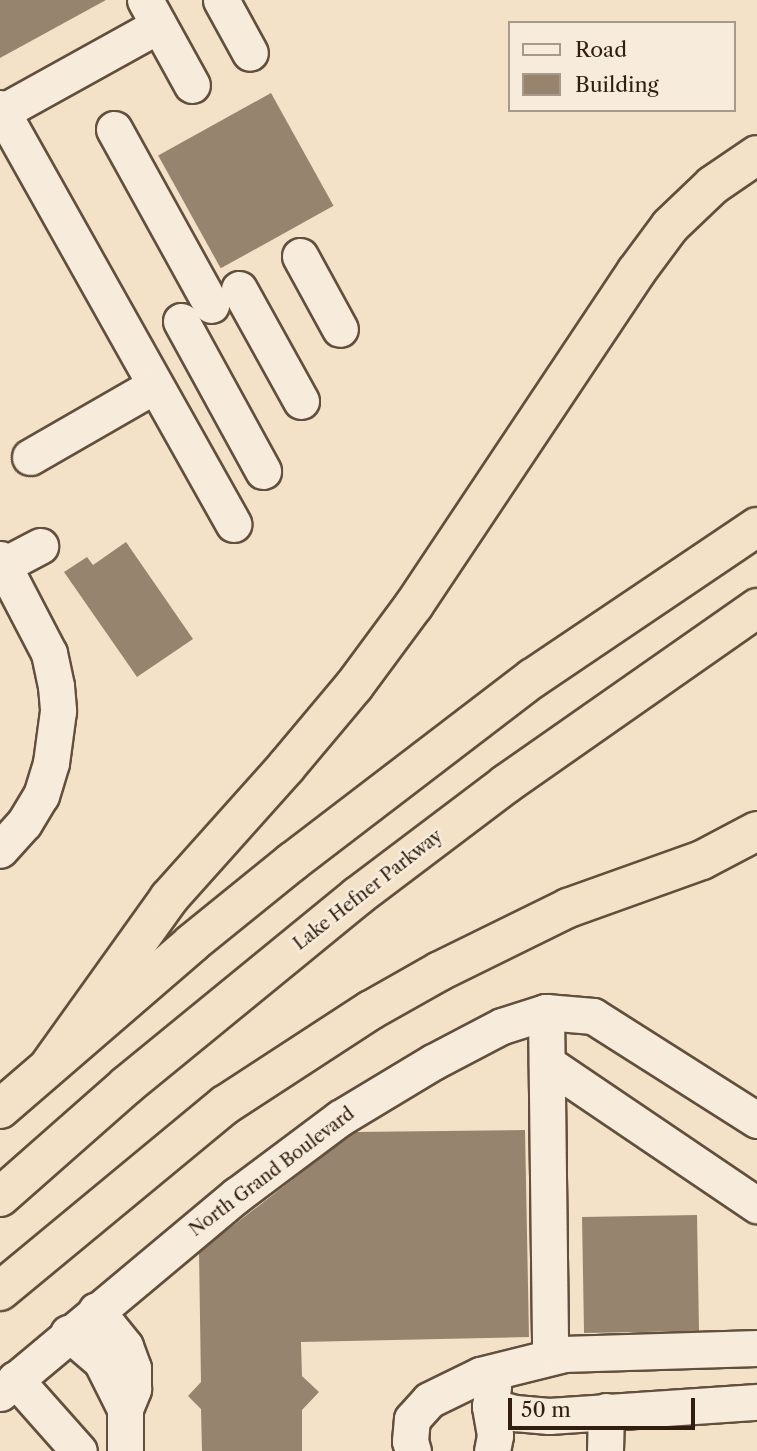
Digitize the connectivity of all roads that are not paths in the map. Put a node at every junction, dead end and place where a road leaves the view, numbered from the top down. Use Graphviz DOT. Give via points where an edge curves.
graph roads {
  1 [pos="220,0"];
  2 [pos="152,13"];
  3 [pos="250,53"];
  4 [pos="192,85"];
  5 [pos="1,110"];
  6 [pos="114,129"];
  7 [pos="757,155"];
  8 [pos="300,256"];
  9 [pos="181,321"];
  10 [pos="340,329"];
  11 [pos="155,385"];
  12 [pos="300,401"];
  13 [pos="30,457"];
  14 [pos="263,471"];
  15 [pos="233,524"];
  16 [pos="757,527"];
  17 [pos="40,546"];
  18 [pos="2,562"];
  19 [pos="757,608"];
  20 [pos="757,831"];
  21 [pos="0,850"];
  22 [pos="702,860"];
  23 [pos="757,860"];
  24 [pos="546,1012"];
  25 [pos="51,1063"];
  26 [pos="547,1063"];
  27 [pos="0,1109"];
  28 [pos="757,1120"];
  29 [pos="0,1197"];
  30 [pos="757,1205"];
  31 [pos="0,1291"];
  32 [pos="96,1310"];
  33 [pos="68,1333"];
  34 [pos="757,1348"];
  35 [pos="550,1357"];
  36 [pos="512,1366"];
  37 [pos="8,1386"];
  38 [pos="757,1402"];
  39 [pos="490,1406"];
  40 [pos="125,1409"];
  41 [pos="606,1411"];
  42 [pos="549,1416"];
  43 [pos="79,1451"];
  44 [pos="125,1451"];
  45 [pos="413,1451"];
  46 [pos="492,1451"];
  47 [pos="506,1451"];
  48 [pos="605,1451"];
  1 -- 3 [label="street"];
  2 -- 4 [label="street"];
  2 -- 5 [label="street"];
  5 -- 11 [label="street"];
  6 -- 12 [label="street"];
  7 -- 25 [label="highway" via="713,185 670,226 414,606 354,686 169,898"];
  8 -- 10 [label="street"];
  9 -- 14 [label="street"];
  11 -- 13 [label="street"];
  11 -- 15 [label="street"];
  16 -- 25 [label="highway" via="533,678 292,862"];
  17 -- 18 [label="street"];
  18 -- 21 [label="street" via="45,612 58,711 41,795 24,824"];
  19 -- 29 [label="highway, Lake Hefner Parkway" via="506,784 358,896 127,1085"];
  20 -- 22 [label="highway"];
  22 -- 23 [label="highway"];
  22 -- 31 [label="highway" via="568,908 371,1010 225,1105"];
  24 -- 26 [label="street"];
  24 -- 28 [label="street, North Grand Boulevard" via="593,1016"];
  24 -- 32 [label="street, North Grand Boulevard" via="502,1027 433,1062 340,1118"];
  25 -- 27 [label="highway"];
  26 -- 30 [label="street"];
  26 -- 35 [label="street"];
  32 -- 33 [label="street, North Grand Boulevard"];
  32 -- 40 [label="street" via="125,1346 133,1368 133,1389"];
  33 -- 37 [label="street, North Grand Boulevard"];
  33 -- 40 [label="street" via="101,1361"];
  34 -- 35 [label="street"];
  35 -- 36 [label="street"];
  36 -- 39 [label="street" via="490,1389"];
  36 -- 45 [label="street" via="458,1384 429,1400 412,1419"];
  37 -- 43 [label="street"];
  38 -- 41 [label="street"];
  39 -- 42 [label="street"];
  39 -- 46 [label="street" via="495,1435"];
  40 -- 44 [label="street"];
  41 -- 42 [label="street"];
  41 -- 48 [label="street"];
  42 -- 47 [label="street"];
}
